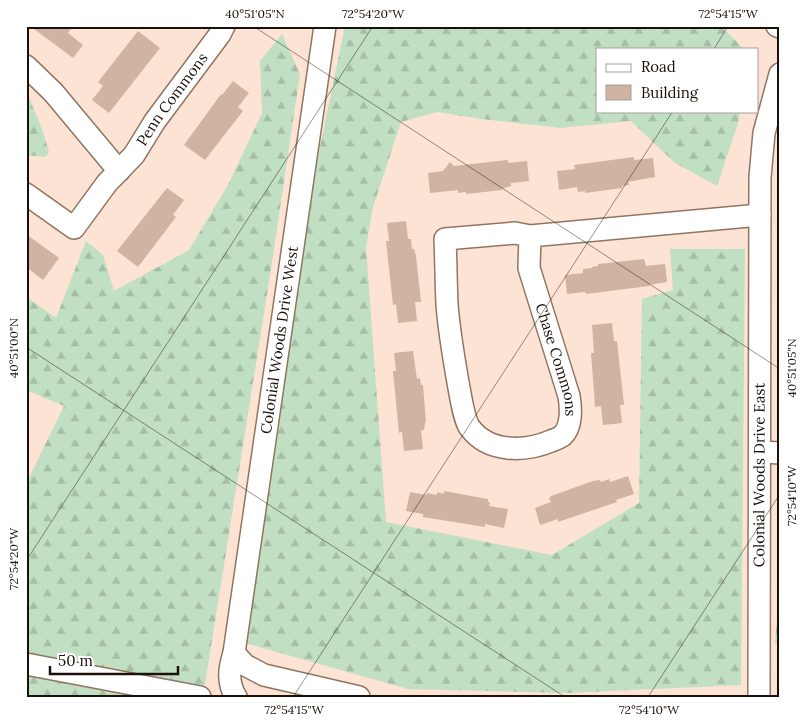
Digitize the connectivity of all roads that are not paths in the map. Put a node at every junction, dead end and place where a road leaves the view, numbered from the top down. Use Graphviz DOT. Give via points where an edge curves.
graph roads {
  1 [pos="224,26"];
  2 [pos="325,26"];
  3 [pos="26,66"];
  4 [pos="780,74"];
  5 [pos="772,135"];
  6 [pos="118,171"];
  7 [pos="26,194"];
  8 [pos="760,215"];
  9 [pos="530,236"];
  10 [pos="770,452"];
  11 [pos="234,653"];
  12 [pos="26,664"];
  13 [pos="759,687"];
  14 [pos="234,696"];
  15 [pos="200,697"];
  16 [pos="359,697"];
  17 [pos="747,697"];
  18 [pos="774,697"];
  1 -- 6 [label="street, Penn Commons" via="134,154"];
  2 -- 11 [label="street, Colonial Woods Drive West"];
  3 -- 6 [label="street" via="53,92"];
  4 -- 5 [label="street, Colonial Woods Drive East"];
  5 -- 8 [label="street, Colonial Woods Drive East" via="760,176"];
  6 -- 7 [label="street, Penn Commons" via="74,228"];
  8 -- 9 [label="street, Chase Commons"];
  8 -- 10 [label="street, Colonial Woods Drive East"];
  9 -- 9 [label="street, Chase Commons" via="515,233 445,239 452,347 469,427 491,444 516,449 562,436 571,410 528,268"];
  10 -- 13 [label="street, Colonial Woods Drive East"];
  11 -- 14 [label="street, Colonial Woods Drive West" via="228,670"];
  11 -- 16 [label="street" via="245,665 264,675"];
  12 -- 15 [label="street"];
  13 -- 17 [label="street"];
  13 -- 18 [label="street"];
}
